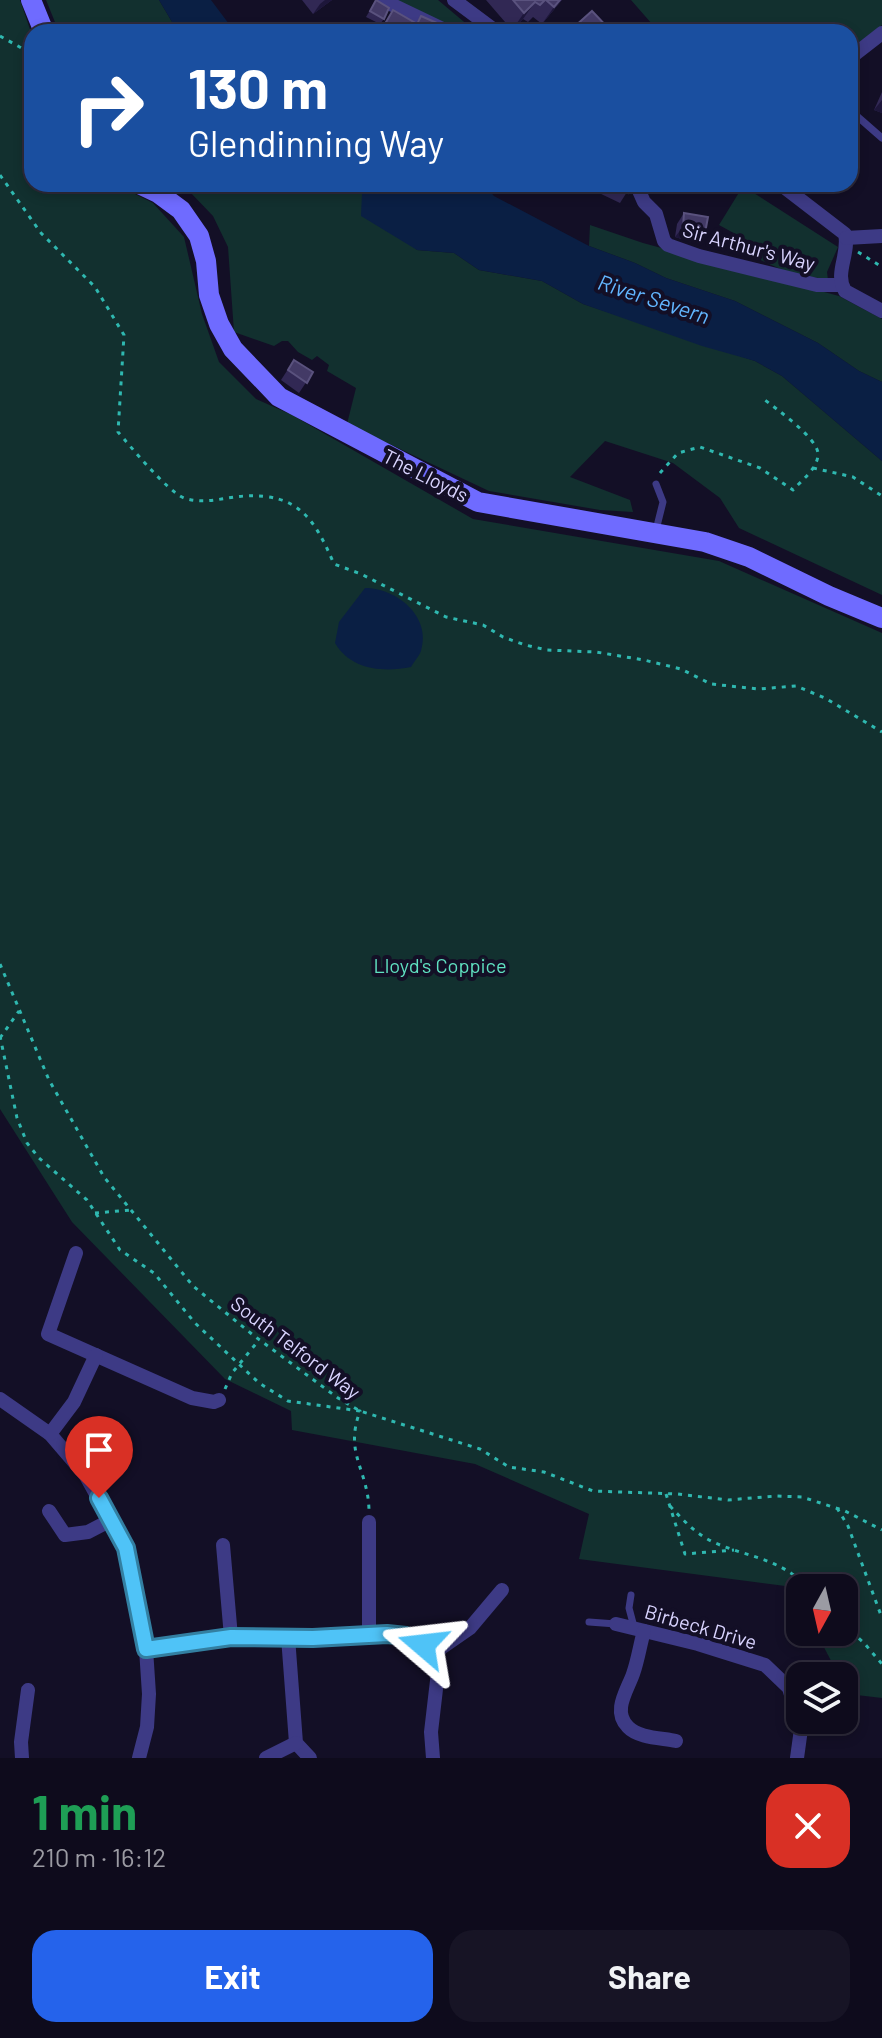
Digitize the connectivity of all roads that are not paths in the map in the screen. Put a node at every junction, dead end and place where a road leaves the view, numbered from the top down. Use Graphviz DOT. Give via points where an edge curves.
graph roads {
  1 [pos="31,0"];
  2 [pos="382,0"];
  3 [pos="454,0"];
  4 [pos="41,24"];
  5 [pos="432,24"];
  6 [pos="486,24"];
  7 [pos="882,33"];
  8 [pos="858,52"];
  9 [pos="858,117"];
  10 [pos="882,138"];
  11 [pos="156,192"];
  12 [pos="640,192"];
  13 [pos="791,192"];
  14 [pos="882,236"];
  15 [pos="847,241"];
  16 [pos="841,285"];
  17 [pos="882,311"];
  18 [pos="656,484"];
  19 [pos="656,532"];
  20 [pos="882,618"];
  21 [pos="76,1253"];
  22 [pos="96,1355"];
  23 [pos="0,1399"];
  24 [pos="219,1400"];
  25 [pos="50,1434"];
  26 [pos="49,1511"];
  27 [pos="111,1520"];
  28 [pos="369,1522"];
  29 [pos="223,1545"];
  30 [pos="502,1590"];
  31 [pos="631,1595"];
  32 [pos="589,1622"];
  33 [pos="616,1624"];
  34 [pos="639,1629"];
  35 [pos="369,1635"];
  36 [pos="231,1637"];
  37 [pos="288,1637"];
  38 [pos="146,1649"];
  39 [pos="431,1655"];
  40 [pos="28,1690"];
  41 [pos="676,1741"];
  42 [pos="296,1743"];
  43 [pos="22,1758"];
  44 [pos="139,1758"];
  45 [pos="266,1758"];
  46 [pos="310,1758"];
  47 [pos="433,1758"];
  48 [pos="797,1758"];
  1 -- 4 [label="street"];
  2 -- 5 [label="street"];
  3 -- 6 [label="street"];
  7 -- 8 [label="street"];
  9 -- 10 [label="lane"];
  11 -- 19 [label="street, The Lloyds" via="181,210 199,236 209,295 233,349 279,397 478,502"];
  12 -- 16 [label="street, Sir Arthur's Way" via="656,214 668,245 817,285"];
  13 -- 15 [label="street" via="841,230"];
  14 -- 15 [label="street"];
  15 -- 16 [label="street"];
  16 -- 17 [label="street"];
  18 -- 19 [label="lane" via="663,502"];
  19 -- 20 [label="street, The Lloyds" via="749,557"];
  21 -- 22 [label="street" via="48,1334"];
  22 -- 24 [label="street" via="192,1398"];
  22 -- 25 [label="street" via="74,1402"];
  23 -- 25 [label="street"];
  25 -- 27 [label="street" via="86,1476"];
  26 -- 27 [label="street" via="65,1535 88,1532"];
  27 -- 38 [label="street" via="126,1548"];
  28 -- 35 [label="street"];
  29 -- 36 [label="street"];
  30 -- 39 [label="street" via="470,1628"];
  31 -- 34 [label="lane" via="629,1608"];
  32 -- 33 [label="lane"];
  33 -- 34 [label="street, Birbeck Drive"];
  34 -- 41 [label="street" via="634,1673 621,1713 628,1728"];
  34 -- 48 [label="street, Birbeck Drive" via="765,1665 789,1688 801,1729"];
  35 -- 37 [label="street"];
  35 -- 39 [label="street" via="406,1636"];
  36 -- 37 [label="street"];
  36 -- 38 [label="street"];
  37 -- 42 [label="street"];
  38 -- 44 [label="street" via="147,1727"];
  39 -- 47 [label="street" via="439,1679"];
  40 -- 43 [label="street"];
  42 -- 45 [label="street"];
  42 -- 46 [label="street"];
}
